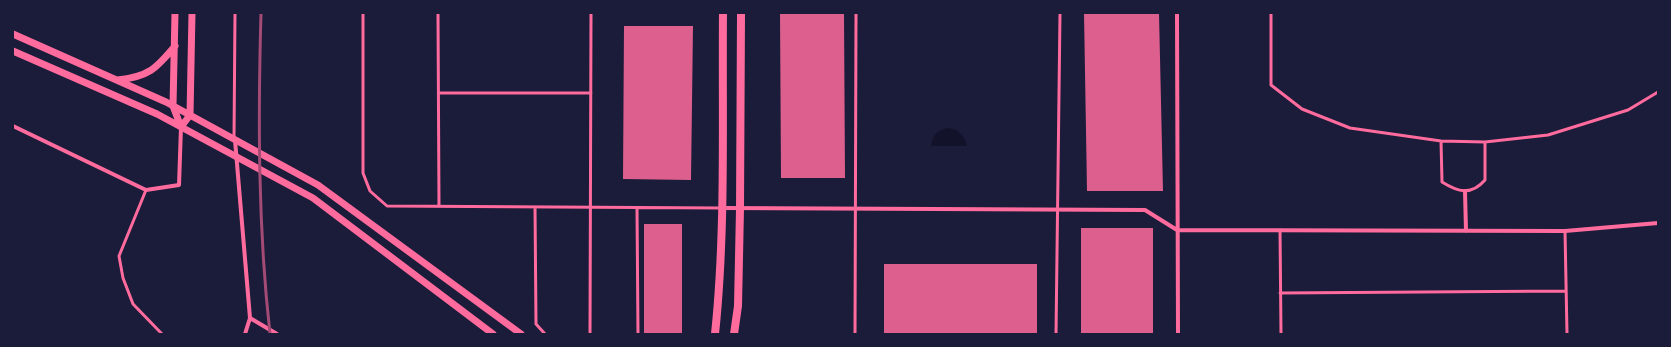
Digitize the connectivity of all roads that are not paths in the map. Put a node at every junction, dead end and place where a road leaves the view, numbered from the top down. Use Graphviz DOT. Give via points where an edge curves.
graph roads {
  1 [pos="175,13"];
  2 [pos="192,13"];
  3 [pos="235,13"];
  4 [pos="363,13"];
  5 [pos="438,13"];
  6 [pos="591,13"];
  7 [pos="723,13"];
  8 [pos="741,13"];
  9 [pos="856,13"];
  10 [pos="1060,13"];
  11 [pos="1177,13"];
  12 [pos="1271,13"];
  13 [pos="13,34"];
  14 [pos="175,46"];
  15 [pos="13,51"];
  16 [pos="117,80"];
  17 [pos="1658,92"];
  18 [pos="439,93"];
  19 [pos="591,93"];
  20 [pos="173,106"];
  21 [pos="190,115"];
  22 [pos="13,126"];
  23 [pos="181,127"];
  24 [pos="234,140"];
  25 [pos="1441,142"];
  26 [pos="1485,142"];
  27 [pos="236,156"];
  28 [pos="146,190"];
  29 [pos="1465,191"];
  30 [pos="439,206"];
  31 [pos="535,207"];
  32 [pos="590,208"];
  33 [pos="637,208"];
  34 [pos="721,208"];
  35 [pos="740,209"];
  36 [pos="855,210"];
  37 [pos="1057,210"];
  38 [pos="1658,222"];
  39 [pos="1178,230"];
  40 [pos="1280,230"];
  41 [pos="1466,231"];
  42 [pos="1565,231"];
  43 [pos="1566,291"];
  44 [pos="1280,293"];
  45 [pos="250,318"];
  46 [pos="162,334"];
  47 [pos="245,334"];
  48 [pos="277,334"];
  49 [pos="493,334"];
  50 [pos="521,334"];
  51 [pos="545,334"];
  52 [pos="590,334"];
  53 [pos="638,334"];
  54 [pos="715,334"];
  55 [pos="734,334"];
  56 [pos="855,334"];
  57 [pos="1056,334"];
  58 [pos="1178,334"];
  59 [pos="1281,334"];
  60 [pos="1567,334"];
  1 -- 14 [label="street"];
  2 -- 21 [label="street"];
  3 -- 24 [label="lane"];
  4 -- 30 [label="lane" via="363,173 370,191 387,206"];
  5 -- 18 [label="lane"];
  6 -- 19 [label="lane"];
  7 -- 34 [label="main road"];
  8 -- 35 [label="main road"];
  9 -- 36 [label="lane"];
  10 -- 37 [label="lane"];
  11 -- 39 [label="street"];
  12 -- 25 [label="lane" via="1271,85 1302,109 1350,128"];
  13 -- 16 [label="street"];
  14 -- 16 [label="street" via="150,73"];
  14 -- 20 [label="street"];
  15 -- 23 [label="street"];
  16 -- 20 [label="street"];
  17 -- 26 [label="lane" via="1628,110 1548,135"];
  18 -- 19 [label="lane"];
  18 -- 30 [label="lane"];
  19 -- 32 [label="lane"];
  20 -- 21 [label="street"];
  20 -- 23 [label="street"];
  21 -- 23 [label="street"];
  21 -- 24 [label="street"];
  22 -- 28 [label="street"];
  23 -- 27 [label="street"];
  23 -- 28 [label="street" via="179,185"];
  24 -- 27 [label="street"];
  24 -- 50 [label="street" via="318,185"];
  25 -- 26 [label="lane"];
  25 -- 29 [label="lane" via="1442,182"];
  26 -- 29 [label="lane" via="1485,180 1478,188"];
  27 -- 45 [label="street"];
  27 -- 49 [label="street" via="313,198"];
  28 -- 46 [label="lane" via="119,256 123,278 133,304"];
  29 -- 41 [label="street"];
  30 -- 31 [label="lane"];
  31 -- 32 [label="lane"];
  31 -- 51 [label="lane" via="536,324"];
  32 -- 33 [label="lane"];
  32 -- 52 [label="lane"];
  33 -- 34 [label="lane"];
  33 -- 53 [label="lane"];
  34 -- 35 [label="street"];
  34 -- 54 [label="main road" via="719,298"];
  35 -- 36 [label="street"];
  35 -- 55 [label="main road" via="738,306"];
  36 -- 37 [label="street"];
  36 -- 56 [label="lane"];
  37 -- 39 [label="street" via="1145,210"];
  37 -- 57 [label="lane"];
  38 -- 42 [label="street"];
  39 -- 40 [label="street"];
  39 -- 58 [label="street"];
  40 -- 41 [label="street"];
  40 -- 44 [label="lane"];
  41 -- 42 [label="street"];
  42 -- 43 [label="lane"];
  43 -- 44 [label="lane"];
  43 -- 60 [label="lane"];
  44 -- 59 [label="lane"];
  45 -- 47 [label="street"];
  45 -- 48 [label="street"];
}
